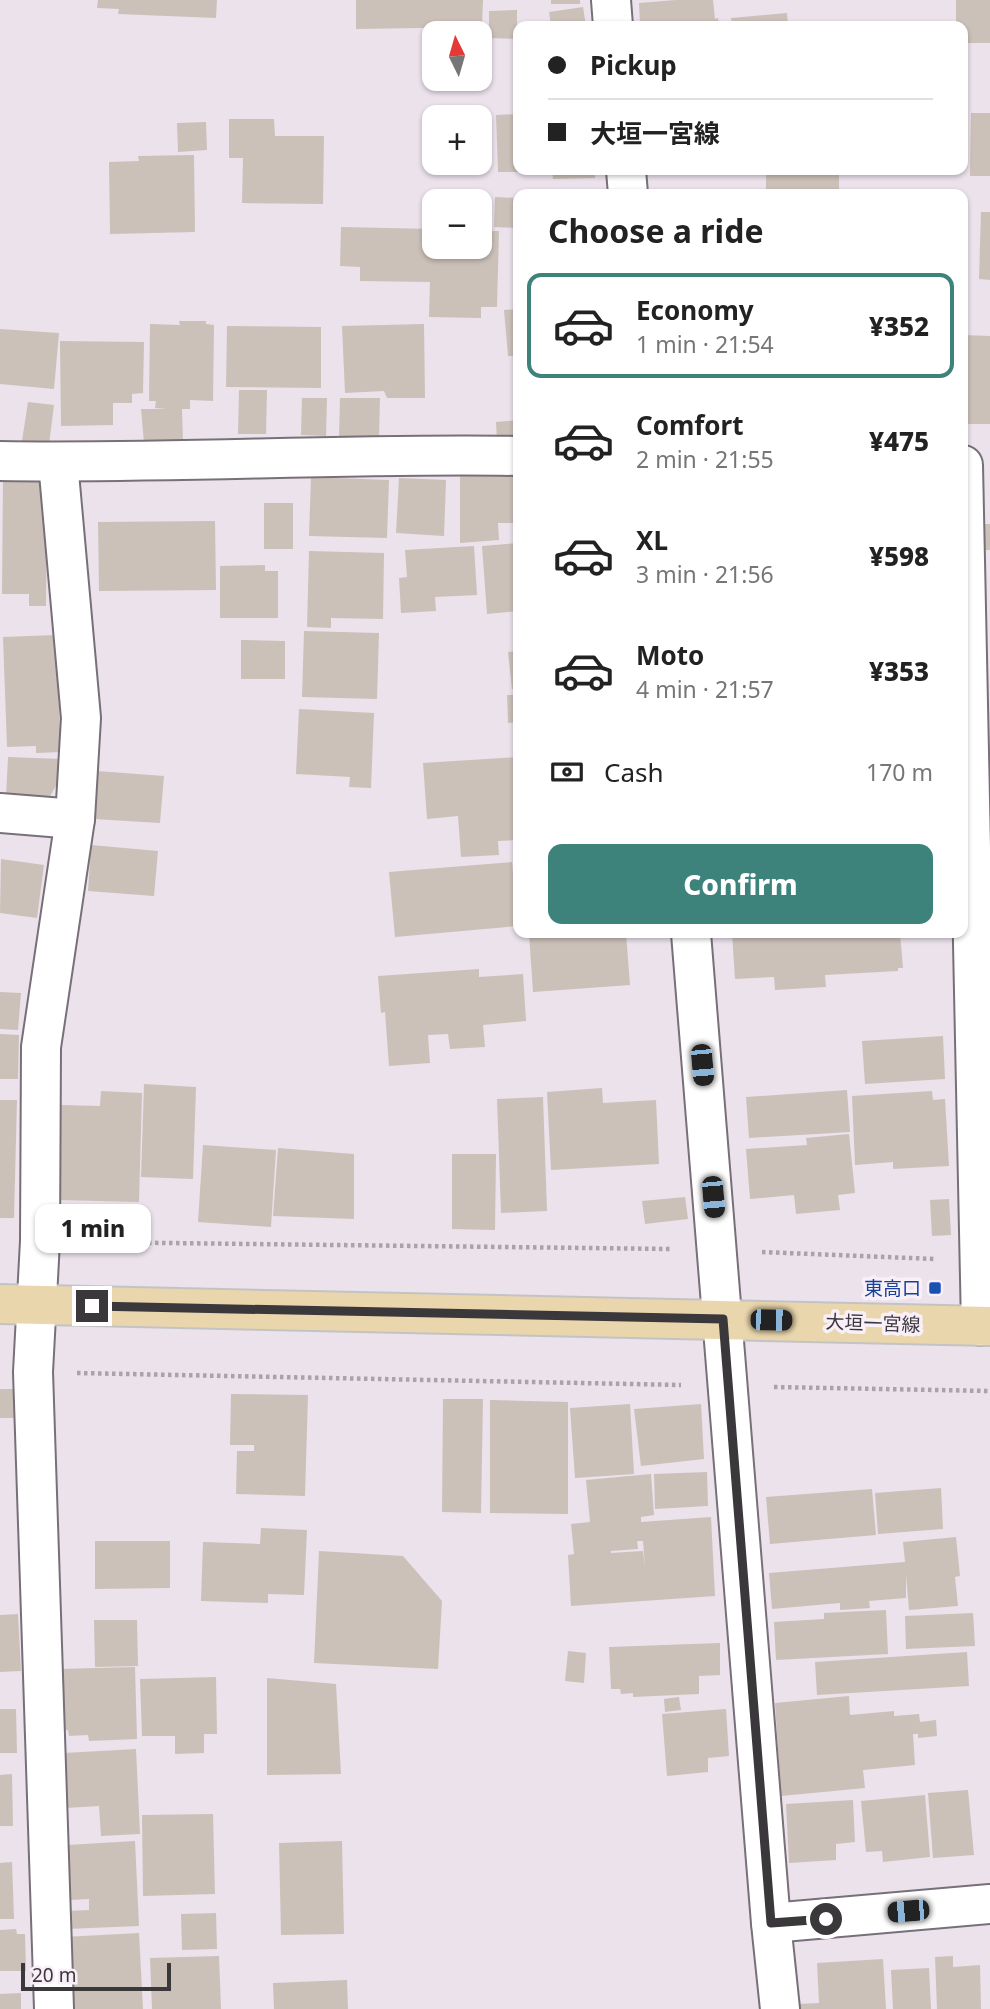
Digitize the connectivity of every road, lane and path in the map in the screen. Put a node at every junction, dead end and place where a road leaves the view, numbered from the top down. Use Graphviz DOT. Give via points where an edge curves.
graph roads {
  1 [pos="611,0"];
  2 [pos="613,21"];
  3 [pos="513,456"];
  4 [pos="0,461"];
  5 [pos="58,462"];
  6 [pos="968,465"];
  7 [pos="990,465"];
  8 [pos="968,558"];
  9 [pos="980,780"];
  10 [pos="0,813"];
  11 [pos="75,819"];
  12 [pos="691,938"];
  13 [pos="40,1241"];
  14 [pos="676,1249"];
  15 [pos="751,1252"];
  16 [pos="980,1261"];
  17 [pos="19,1305"];
  18 [pos="723,1319"];
  19 [pos="986,1326"];
  20 [pos="33,1372"];
  21 [pos="683,1385"];
  22 [pos="768,1387"];
  23 [pos="990,1391"];
  24 [pos="990,1904"];
  25 [pos="771,1923"];
  26 [pos="54,2009"];
  27 [pos="780,2009"];
  1 -- 2 [label="street"];
  3 -- 5 [label="street"];
  4 -- 5 [label="street"];
  5 -- 11 [label="street" via="81,718"];
  6 -- 7 [label="street"];
  8 -- 9 [label="street"];
  9 -- 16 [label="street"];
  10 -- 11 [label="street"];
  11 -- 13 [label="street" via="41,1046"];
  12 -- 18 [label="street"];
  13 -- 14 [label="path"];
  13 -- 17 [label="street"];
  15 -- 16 [label="path"];
  16 -- 19 [label="street"];
  17 -- 18 [label="main road, 大垣一宮線"];
  17 -- 20 [label="street"];
  18 -- 19 [label="main road, 大垣一宮線"];
  18 -- 25 [label="street"];
  20 -- 21 [label="path"];
  20 -- 26 [label="street"];
  22 -- 23 [label="path"];
  24 -- 25 [label="street"];
  25 -- 27 [label="street"];
}
